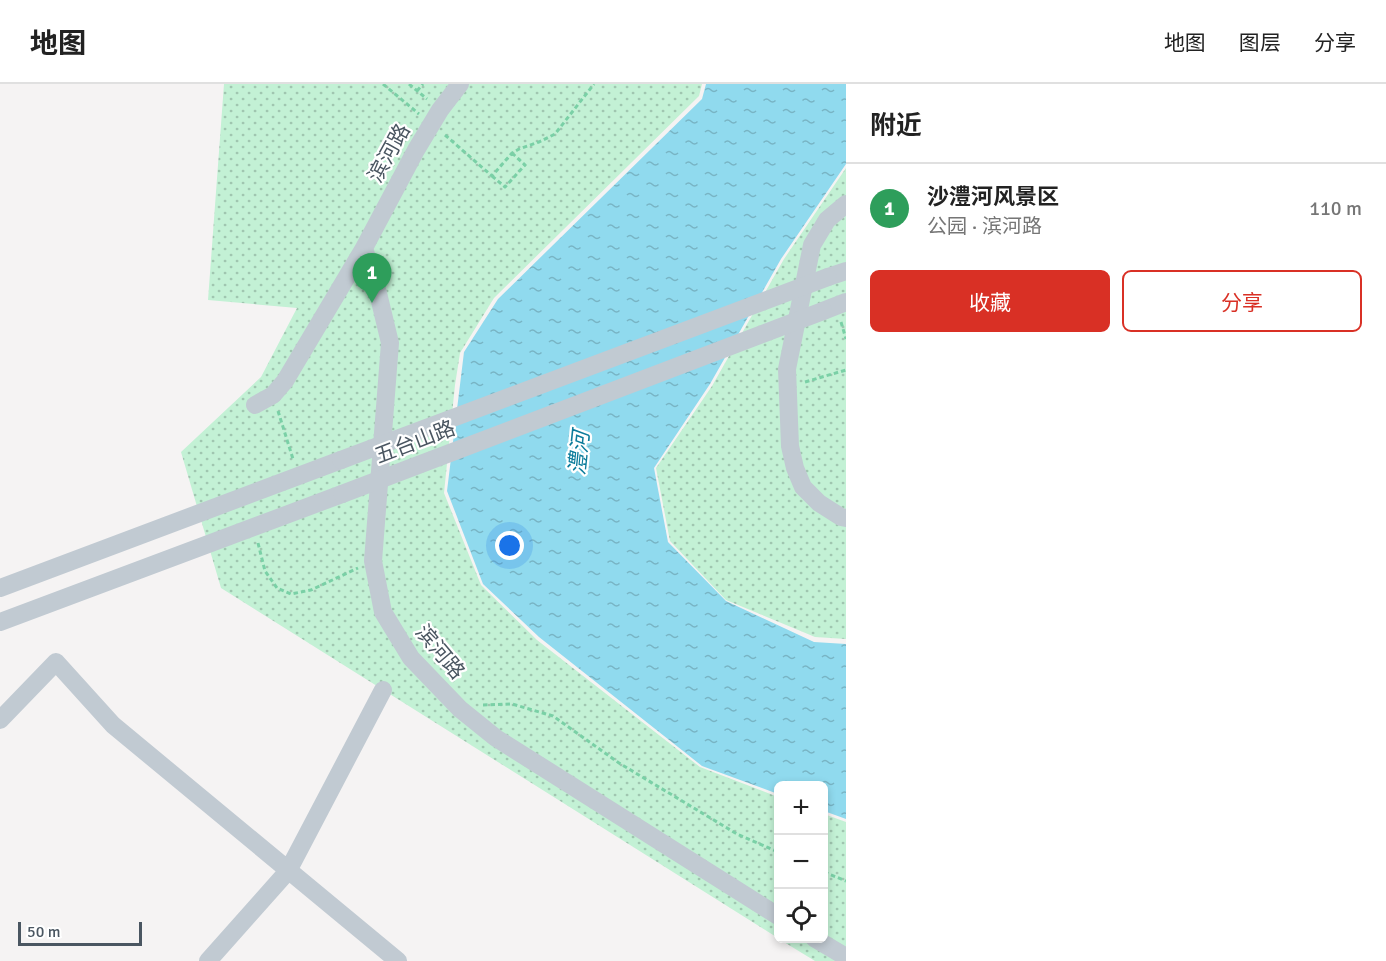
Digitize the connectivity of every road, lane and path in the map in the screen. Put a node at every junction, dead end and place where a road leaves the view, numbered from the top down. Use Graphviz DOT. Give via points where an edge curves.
graph roads {
  1 [pos="384,84"];
  2 [pos="409,84"];
  3 [pos="423,84"];
  4 [pos="460,84"];
  5 [pos="594,84"];
  6 [pos="417,91"];
  7 [pos="435,117"];
  8 [pos="512,153"];
  9 [pos="492,176"];
  10 [pos="846,204"];
  11 [pos="364,249"];
  12 [pos="846,271"];
  13 [pos="846,302"];
  14 [pos="846,370"];
  15 [pos="819,378"];
  16 [pos="273,395"];
  17 [pos="255,405"];
  18 [pos="298,476"];
  19 [pos="846,518"];
  20 [pos="254,527"];
  21 [pos="373,561"];
  22 [pos="0,588"];
  23 [pos="0,622"];
  24 [pos="383,690"];
  25 [pos="460,709"];
  26 [pos="0,720"];
  27 [pos="774,850"];
  28 [pos="288,871"];
  29 [pos="828,874"];
  30 [pos="846,881"];
  31 [pos="774,913"];
  32 [pos="821,943"];
  33 [pos="846,957"];
  34 [pos="208,961"];
  35 [pos="398,961"];
  1 -- 7 [label="path"];
  2 -- 6 [label="path"];
  3 -- 6 [label="path"];
  4 -- 7 [label="street, 滨河路"];
  5 -- 8 [label="path" via="555,134"];
  6 -- 7 [label="path"];
  7 -- 9 [label="path"];
  7 -- 11 [label="street, 滨河路"];
  8 -- 9 [label="path"];
  8 -- 9 [label="path" via="525,165 512,180 505,187"];
  10 -- 19 [label="street" via="827,220 812,245 787,369 790,446 795,468 803,487 819,503"];
  11 -- 16 [label="street, 滨河路"];
  11 -- 21 [label="street, 滨河路" via="390,343"];
  12 -- 18 [label="street, 五台山路, bridge"];
  13 -- 20 [label="street, 五台山路, bridge"];
  14 -- 15 [label="path"];
  16 -- 17 [label="street, 滨河路"];
  16 -- 18 [label="path"];
  18 -- 22 [label="street, 五台山路"];
  20 -- 21 [label="path" via="265,571 277,588 291,594 311,590"];
  20 -- 23 [label="street, 五台山路"];
  21 -- 25 [label="street, 滨河路" via="383,612 411,658"];
  24 -- 28 [label="street"];
  25 -- 27 [label="path" via="512,704 553,716 619,762 729,829"];
  25 -- 31 [label="street, 滨河路" via="496,738"];
  26 -- 28 [label="street" via="56,662 113,725"];
  28 -- 34 [label="street"];
  28 -- 35 [label="street"];
  29 -- 30 [label="path"];
  32 -- 33 [label="street"];
}
